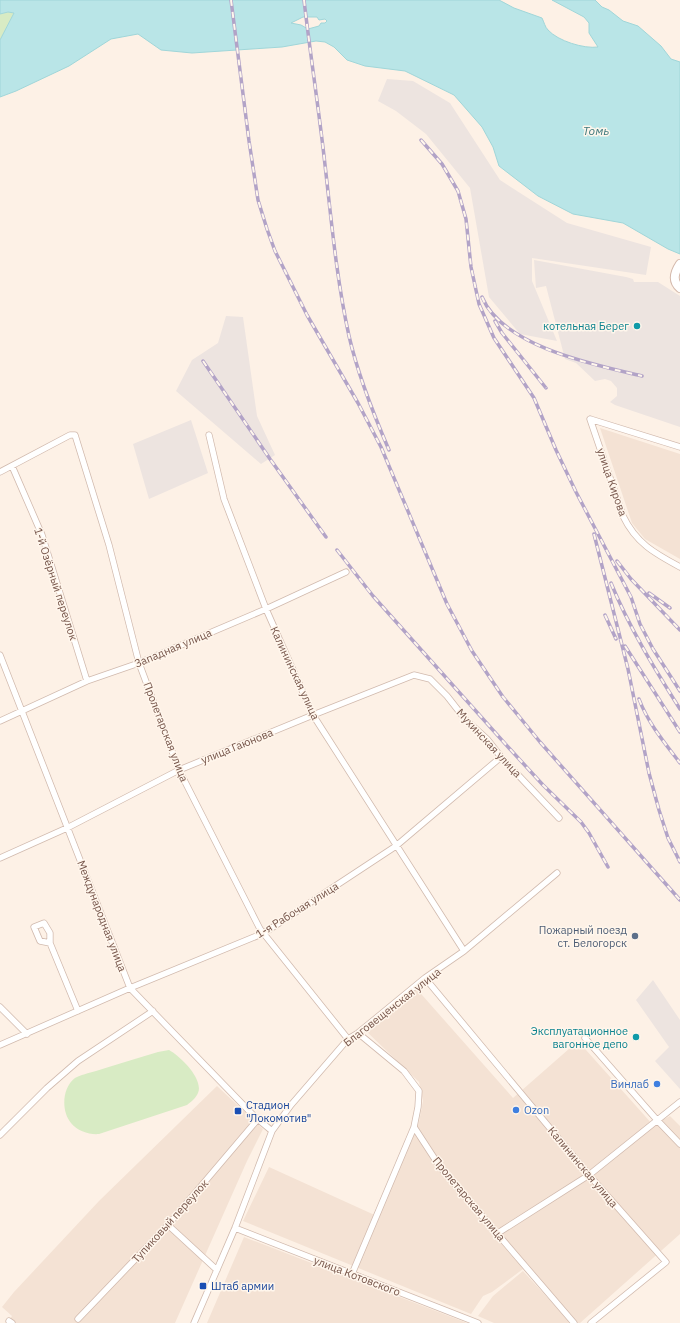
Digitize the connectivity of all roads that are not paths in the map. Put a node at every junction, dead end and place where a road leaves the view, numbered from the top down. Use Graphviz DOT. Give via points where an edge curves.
graph roads {
  1 [pos="678,267"];
  2 [pos="680,288"];
  3 [pos="209,435"];
  4 [pos="680,447"];
  5 [pos="12,466"];
  6 [pos="0,472"];
  7 [pos="680,567"];
  8 [pos="346,572"];
  9 [pos="266,609"];
  10 [pos="0,655"];
  11 [pos="139,663"];
  12 [pos="414,675"];
  13 [pos="86,681"];
  14 [pos="22,711"];
  15 [pos="312,715"];
  16 [pos="0,721"];
  17 [pos="501,757"];
  18 [pos="179,770"];
  19 [pos="559,818"];
  20 [pos="67,828"];
  21 [pos="396,846"];
  22 [pos="0,858"];
  23 [pos="557,873"];
  24 [pos="264,933"];
  25 [pos="50,943"];
  26 [pos="464,951"];
  27 [pos="425,978"];
  28 [pos="130,988"];
  29 [pos="0,1007"];
  30 [pos="78,1011"];
  31 [pos="153,1011"];
  32 [pos="358,1033"];
  33 [pos="27,1034"];
  34 [pos="585,1038"];
  35 [pos="348,1039"];
  36 [pos="0,1045"];
  37 [pos="680,1102"];
  38 [pos="258,1119"];
  39 [pos="657,1120"];
  40 [pos="414,1127"];
  41 [pos="272,1131"];
  42 [pos="0,1135"];
  43 [pos="680,1144"];
  44 [pos="589,1175"];
  45 [pos="168,1225"];
  46 [pos="235,1228"];
  47 [pos="498,1233"];
  48 [pos="217,1270"];
  49 [pos="352,1274"];
  50 [pos="78,1319"];
  51 [pos="194,1323"];
  52 [pos="477,1323"];
  53 [pos="574,1323"];
  54 [pos="591,1323"];
  1 -- 2 [label="main road" via="674,275 675,282"];
  3 -- 9 [label="street, Калининская улица" via="224,499"];
  4 -- 7 [label="street, улица Кирова" via="590,419 629,528 641,543 654,553"];
  5 -- 6 [label="street"];
  5 -- 11 [label="street, Пролетарская улица" via="70,435 75,435 109,545"];
  5 -- 13 [label="street, 1-й Озёрный переулок" via="44,540"];
  8 -- 9 [label="street, Западная улица"];
  9 -- 11 [label="street, Западная улица"];
  9 -- 15 [label="street, Калининская улица"];
  10 -- 14 [label="street, Международная улица"];
  11 -- 13 [label="street, Западная улица"];
  11 -- 18 [label="street, Пролетарская улица"];
  12 -- 15 [label="street, улица Гаюнова"];
  12 -- 17 [label="street, Мухинская улица" via="430,679 465,719 488,739"];
  13 -- 14 [label="street, Западная улица"];
  14 -- 16 [label="street, Западная улица"];
  14 -- 20 [label="street, Международная улица"];
  15 -- 18 [label="street, улица Гаюнова"];
  15 -- 21 [label="street, Калининская улица"];
  17 -- 19 [label="street, Мухинская улица"];
  17 -- 21 [label="street, 1-я Рабочая улица"];
  18 -- 20 [label="street, улица Гаюнова"];
  18 -- 24 [label="street, Пролетарская улица"];
  20 -- 22 [label="street, улица Гаюнова"];
  20 -- 28 [label="street, Международная улица"];
  21 -- 24 [label="street, 1-я Рабочая улица"];
  21 -- 26 [label="street, Калининская улица"];
  23 -- 26 [label="street, Благовещенская улица"];
  24 -- 28 [label="street, 1-я Рабочая улица"];
  24 -- 35 [label="street, Пролетарская улица"];
  25 -- 30 [label="street"];
  26 -- 27 [label="street, Благовещенская улица"];
  27 -- 32 [label="street, Благовещенская улица"];
  27 -- 44 [label="street, Калининская улица"];
  28 -- 30 [label="street, 1-я Рабочая улица"];
  28 -- 31 [label="street, Международная улица"];
  29 -- 33 [label="street"];
  30 -- 33 [label="street, 1-я Рабочая улица"];
  31 -- 38 [label="street, Международная улица"];
  31 -- 42 [label="street" via="78,1061"];
  32 -- 35 [label="street, Благовещенская улица"];
  32 -- 40 [label="street" via="404,1071 418,1091"];
  33 -- 36 [label="street, 1-я Рабочая улица"];
  34 -- 39 [label="street"];
  35 -- 41 [label="street, Благовещенская улица"];
  37 -- 39 [label="street"];
  38 -- 41 [label="street, Международная улица"];
  38 -- 45 [label="street, Тупиковый переулок"];
  39 -- 43 [label="street"];
  39 -- 44 [label="street"];
  40 -- 47 [label="street, Пролетарская улица" via="440,1167"];
  40 -- 49 [label="street"];
  41 -- 46 [label="street, Благовещенская улица"];
  44 -- 47 [label="street"];
  44 -- 54 [label="street, Калининская улица" via="666,1262"];
  45 -- 48 [label="street"];
  45 -- 50 [label="street, Тупиковый переулок"];
  46 -- 48 [label="street, Благовещенская улица"];
  46 -- 49 [label="street, улица Котовского"];
  47 -- 53 [label="street, Пролетарская улица"];
  48 -- 51 [label="street, Благовещенская улица"];
  49 -- 52 [label="street, улица Котовского"];
}
